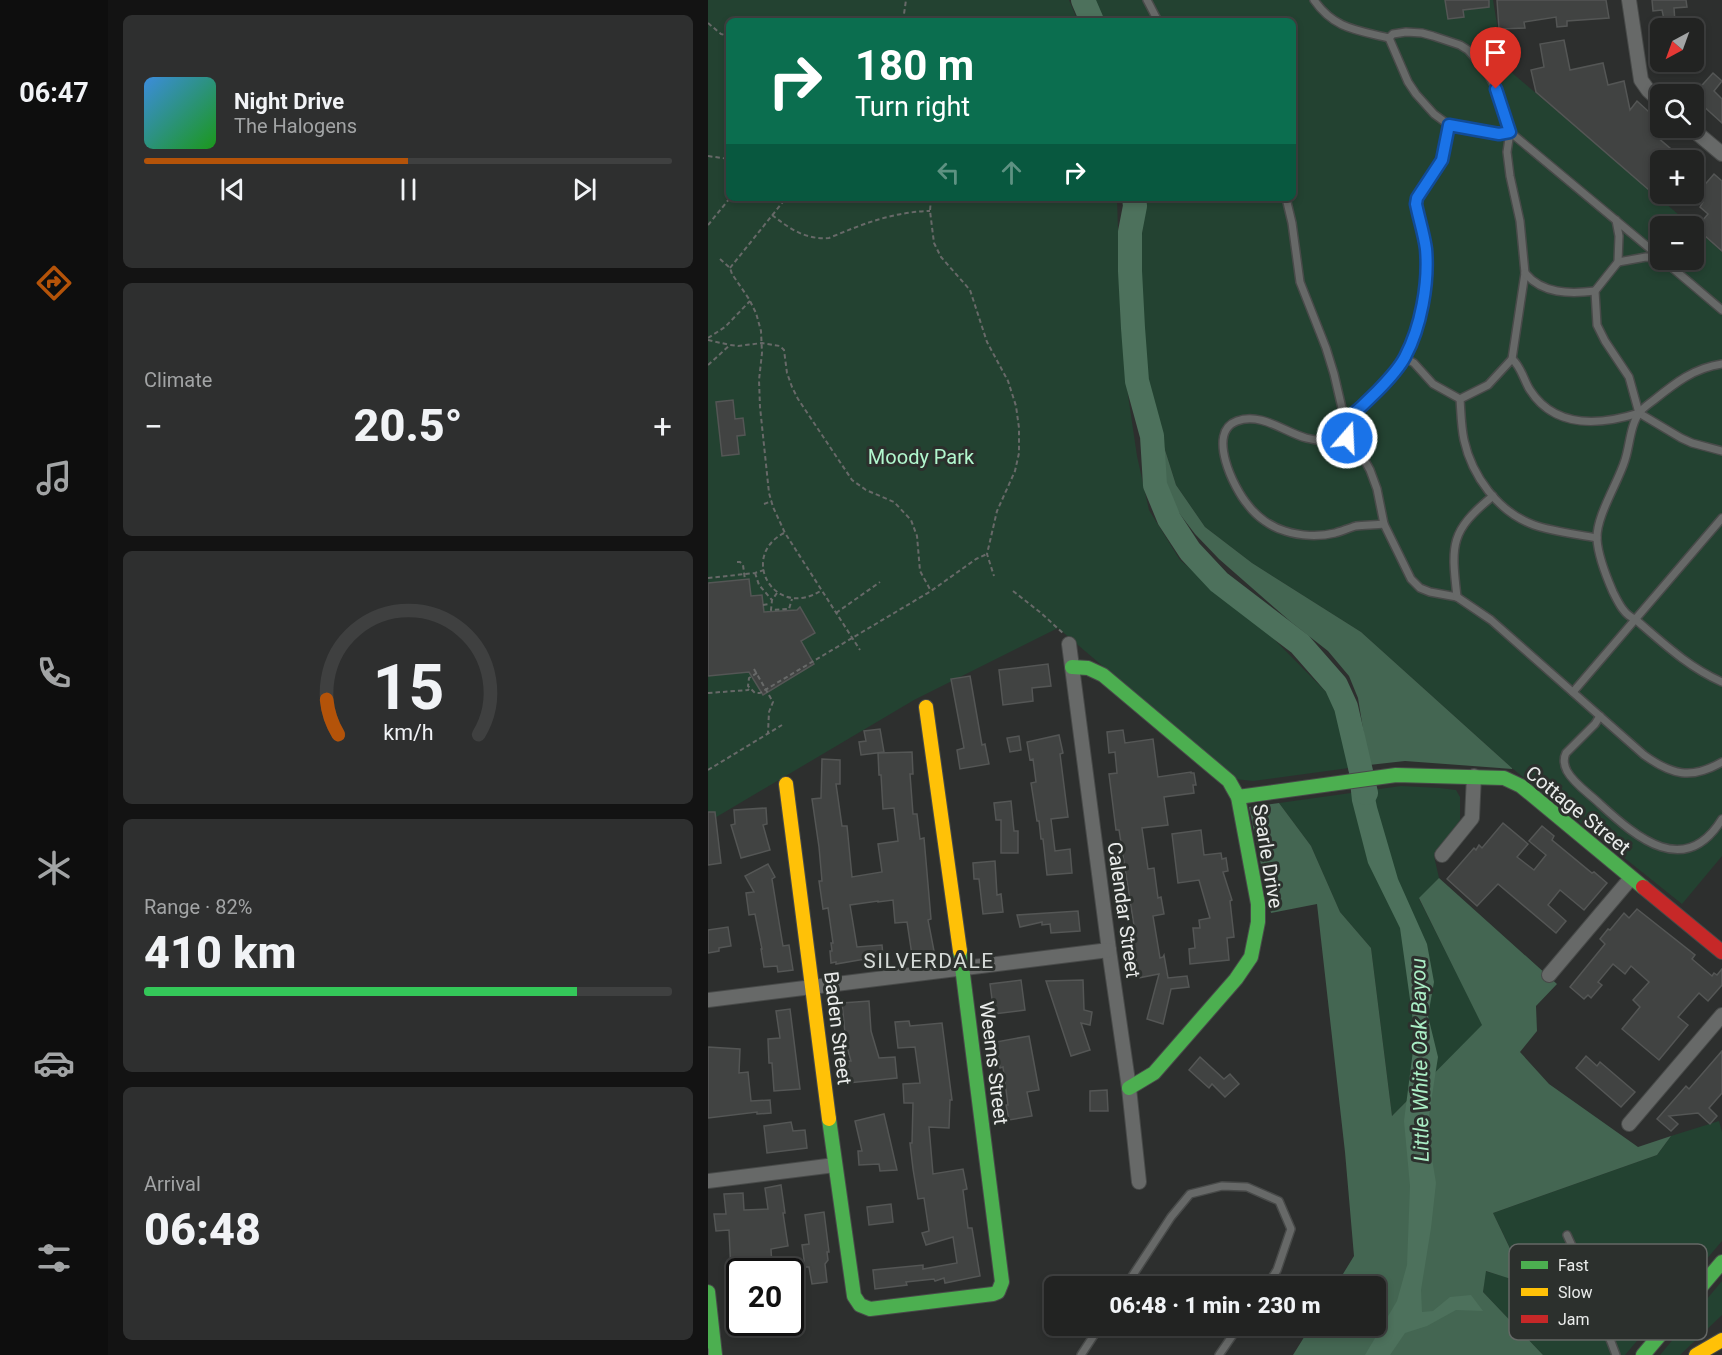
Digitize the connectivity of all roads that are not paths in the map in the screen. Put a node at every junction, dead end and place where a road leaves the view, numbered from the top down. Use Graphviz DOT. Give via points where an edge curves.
graph roads {
  1 [pos="1147,0"];
  2 [pos="1314,0"];
  3 [pos="1629,0"];
  4 [pos="1156,18"];
  5 [pos="1389,38"];
  6 [pos="1650,92"];
  7 [pos="1449,125"];
  8 [pos="1510,132"];
  9 [pos="1703,138"];
  10 [pos="1722,154"];
  11 [pos="1287,201"];
  12 [pos="1616,220"];
  13 [pos="1650,249"];
  14 [pos="1650,257"];
  15 [pos="1618,262"];
  16 [pos="1675,270"];
  17 [pos="1524,273"];
  18 [pos="1535,284"];
  19 [pos="1521,290"];
  20 [pos="1595,291"];
  21 [pos="1722,310"];
  22 [pos="1405,358"];
  23 [pos="1512,359"];
  24 [pos="1722,364"];
  25 [pos="1460,399"];
  26 [pos="1639,413"];
  27 [pos="1345,421"];
  28 [pos="1347,438"];
  29 [pos="1722,450"];
  30 [pos="1493,496"];
  31 [pos="1722,518"];
  32 [pos="1384,524"];
  33 [pos="1597,538"];
  34 [pos="1457,597"];
  35 [pos="1635,619"];
  36 [pos="1069,644"];
  37 [pos="1072,667"];
  38 [pos="1722,682"];
  39 [pos="1573,692"];
  40 [pos="926,707"];
  41 [pos="1600,716"];
  42 [pos="1722,762"];
  43 [pos="1474,776"];
  44 [pos="786,784"];
  45 [pos="1238,797"];
  46 [pos="1722,819"];
  47 [pos="1442,855"];
  48 [pos="1631,878"];
  49 [pos="1109,950"];
  50 [pos="1722,952"];
  51 [pos="962,968"];
  52 [pos="1549,975"];
  53 [pos="813,987"];
  54 [pos="708,1000"];
  55 [pos="1722,1015"];
  56 [pos="1129,1088"];
  57 [pos="1629,1124"];
  58 [pos="835,1165"];
  59 [pos="708,1181"];
  60 [pos="1139,1182"];
  61 [pos="1567,1235"];
  62 [pos="1571,1244"];
  63 [pos="1722,1262"];
  64 [pos="1132,1276"];
  65 [pos="1273,1276"];
  66 [pos="1707,1279"];
  67 [pos="1002,1282"];
  68 [pos="708,1292"];
  69 [pos="1093,1336"];
  70 [pos="1232,1336"];
  71 [pos="1610,1340"];
  72 [pos="1655,1340"];
  73 [pos="1722,1340"];
  74 [pos="715,1355"];
  75 [pos="1081,1355"];
  76 [pos="1220,1355"];
  77 [pos="1616,1355"];
  78 [pos="1642,1355"];
  79 [pos="1696,1355"];
  1 -- 4 [label="lane"];
  2 -- 5 [label="lane" via="1335,22"];
  3 -- 6 [label="street" via="1641,80"];
  5 -- 7 [label="lane" via="1412,88"];
  5 -- 8 [label="lane" via="1406,32 1422,33 1468,50 1496,89"];
  7 -- 8 [label="lane" via="1499,134"];
  7 -- 22 [label="lane" via="1442,160 1417,198 1426,248 1426,282"];
  8 -- 12 [label="lane"];
  8 -- 17 [label="lane" via="1507,152 1520,220"];
  9 -- 10 [label="street"];
  11 -- 27 [label="lane" via="1300,282 1326,348"];
  12 -- 13 [label="lane"];
  12 -- 15 [label="lane"];
  14 -- 15 [label="lane"];
  15 -- 20 [label="lane"];
  16 -- 21 [label="lane"];
  17 -- 18 [label="lane"];
  17 -- 19 [label="lane"];
  18 -- 19 [label="lane"];
  18 -- 20 [label="lane" via="1564,293"];
  19 -- 23 [label="lane"];
  20 -- 26 [label="lane" via="1597,325 1629,377"];
  22 -- 25 [label="lane" via="1432,384"];
  22 -- 27 [label="lane"];
  23 -- 25 [label="lane" via="1488,385"];
  23 -- 26 [label="lane" via="1536,398 1559,415 1575,421 1603,422"];
  24 -- 26 [label="lane" via="1680,378"];
  25 -- 30 [label="lane" via="1469,457"];
  26 -- 29 [label="lane" via="1692,443"];
  26 -- 33 [label="lane"];
  27 -- 28 [label="lane"];
  28 -- 32 [label="lane" via="1374,479"];
  28 -- 32 [label="lane" via="1308,439 1271,423 1246,418 1228,426 1222,442 1239,493 1259,516 1281,530 1311,536"];
  30 -- 33 [label="lane" via="1533,525"];
  30 -- 34 [label="lane" via="1462,525 1456,539"];
  31 -- 35 [label="lane"];
  32 -- 34 [label="lane" via="1411,579 1430,592"];
  33 -- 35 [label="lane" via="1615,595 1625,613"];
  34 -- 39 [label="lane" via="1491,620"];
  35 -- 38 [label="lane" via="1688,664"];
  35 -- 39 [label="lane"];
  36 -- 37 [label="street, Calendar Street"];
  37 -- 45 [label="main road, Searle Drive" via="1092,668 1125,692 1229,781"];
  37 -- 49 [label="street, Calendar Street"];
  39 -- 41 [label="lane"];
  40 -- 51 [label="main road, Weems Street"];
  41 -- 42 [label="lane" via="1665,769 1697,773"];
  41 -- 46 [label="lane" via="1566,753 1564,765 1569,775 1623,825 1661,847 1683,850 1701,842"];
  43 -- 45 [label="main road, Cottage Street" via="1386,776"];
  43 -- 47 [label="street" via="1472,818"];
  43 -- 48 [label="main road, Cottage Street" via="1516,782"];
  44 -- 53 [label="main road, Baden Street"];
  45 -- 56 [label="main road, Searle Drive" via="1258,904 1257,935 1251,957 1154,1073"];
  48 -- 50 [label="main road, Cottage Street"];
  48 -- 52 [label="street"];
  49 -- 51 [label="street"];
  49 -- 56 [label="street, Calendar Street"];
  51 -- 53 [label="street"];
  51 -- 67 [label="main road, Weems Street"];
  53 -- 54 [label="street"];
  53 -- 58 [label="main road, Baden Street"];
  55 -- 57 [label="street"];
  56 -- 60 [label="street, Calendar Street"];
  58 -- 59 [label="street"];
  58 -- 67 [label="main road, Baden Street" via="854,1296 863,1308 988,1296 998,1292"];
  61 -- 62 [label="lane"];
  63 -- 66 [label="main road"];
  64 -- 65 [label="lane" via="1190,1194 1222,1186 1247,1187 1279,1201 1291,1229"];
  68 -- 74 [label="main road"];
  69 -- 75 [label="lane"];
  70 -- 76 [label="lane"];
  71 -- 77 [label="lane"];
  72 -- 78 [label="main road"];
  73 -- 79 [label="main road"];
}
